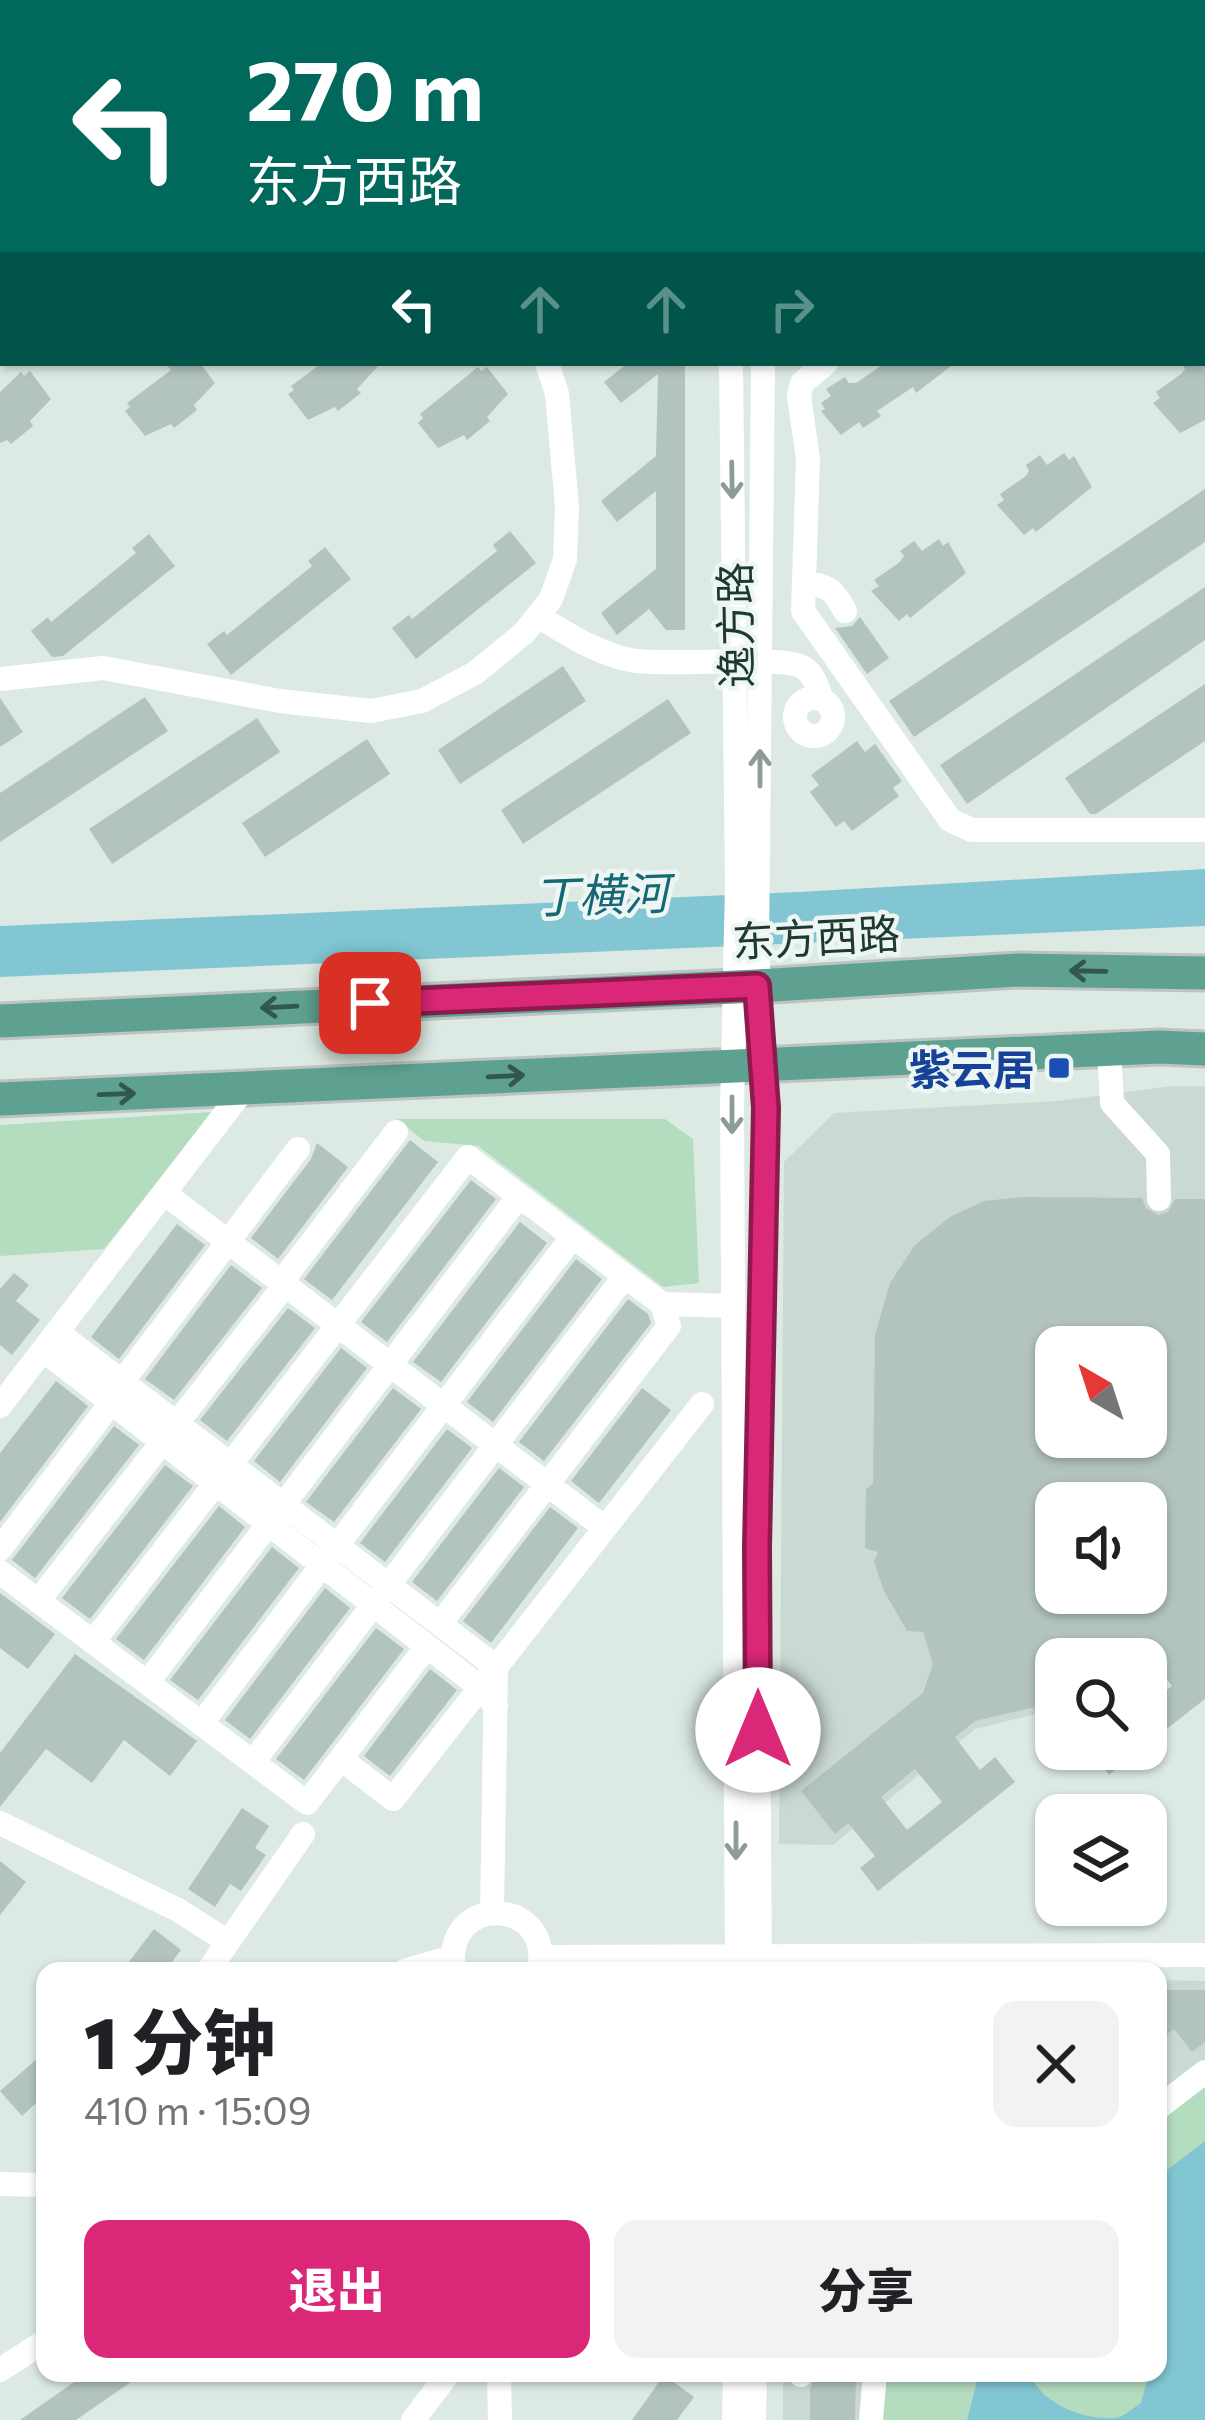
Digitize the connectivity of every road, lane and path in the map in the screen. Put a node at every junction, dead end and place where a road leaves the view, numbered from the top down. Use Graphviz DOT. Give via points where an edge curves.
graph roads {
  1 [pos="548,366"];
  2 [pos="731,366"];
  3 [pos="763,366"];
  4 [pos="822,366"];
  5 [pos="763,478"];
  6 [pos="807,479"];
  7 [pos="763,508"];
  8 [pos="806,508"];
  9 [pos="804,583"];
  10 [pos="845,611"];
  11 [pos="538,616"];
  12 [pos="761,662"];
  13 [pos="734,663"];
  14 [pos="0,679"];
  15 [pos="822,699"];
  16 [pos="1205,830"];
  17 [pos="748,886"];
  18 [pos="746,970"];
  19 [pos="1205,973"];
  20 [pos="0,1021"];
  21 [pos="1205,1048"];
  22 [pos="1108,1049"];
  23 [pos="747,1065"];
  24 [pos="244,1089"];
  25 [pos="0,1099"];
  26 [pos="396,1132"];
  27 [pos="298,1149"];
  28 [pos="164,1193"];
  29 [pos="519,1196"];
  30 [pos="1159,1198"];
  31 [pos="573,1237"];
  32 [pos="228,1242"];
  33 [pos="625,1276"];
  34 [pos="285,1285"];
  35 [pos="662,1304"];
  36 [pos="733,1306"];
  37 [pos="338,1324"];
  38 [pos="50,1341"];
  39 [pos="390,1364"];
  40 [pos="117,1393"];
  41 [pos="701,1404"];
  42 [pos="444,1405"];
  43 [pos="0,1406"];
  44 [pos="169,1433"];
  45 [pos="496,1444"];
  46 [pos="223,1474"];
  47 [pos="547,1484"];
  48 [pos="276,1515"];
  49 [pos="605,1528"];
  50 [pos="0,1549"];
  51 [pos="330,1556"];
  52 [pos="0,1572"];
  53 [pos="381,1595"];
  54 [pos="38,1601"];
  55 [pos="434,1635"];
  56 [pos="93,1642"];
  57 [pos="496,1667"];
  58 [pos="147,1683"];
  59 [pos="488,1697"];
  60 [pos="201,1724"];
  61 [pos="340,1759"];
  62 [pos="253,1762"];
  63 [pos="0,1823"];
  64 [pos="303,1834"];
  65 [pos="492,1912"];
  66 [pos="228,1942"];
  67 [pos="1205,1955"];
  68 [pos="214,1962"];
  69 [pos="454,1962"];
  70 [pos="540,1962"];
  71 [pos="749,1962"];
  72 [pos="749,1962"];
  73 [pos="984,1962"];
  74 [pos="1205,2072"];
  75 [pos="1167,2101"];
  76 [pos="0,2184"];
  77 [pos="36,2185"];
  78 [pos="36,2347"];
  79 [pos="0,2370"];
  80 [pos="442,2382"];
  81 [pos="499,2382"];
  82 [pos="735,2382"];
  83 [pos="755,2382"];
  84 [pos="874,2382"];
  85 [pos="413,2420"];
  86 [pos="500,2420"];
  87 [pos="734,2420"];
  88 [pos="754,2420"];
  89 [pos="871,2420"];
  1 -- 11 [label="street" via="565,559"];
  2 -- 13 [label="street, 逸方路, one-way"];
  3 -- 5 [label="street, 逸方路"];
  4 -- 6 [label="street" via="799,396"];
  5 -- 6 [label="street"];
  5 -- 7 [label="street, 逸方路"];
  6 -- 8 [label="street"];
  7 -- 8 [label="street"];
  7 -- 12 [label="street, 逸方路"];
  8 -- 9 [label="street"];
  9 -- 10 [label="street" via="825,584"];
  9 -- 16 [label="street" via="802,611 960,828"];
  11 -- 13 [label="street" via="628,659"];
  11 -- 14 [label="street" via="475,673 422,701 370,711 103,668"];
  12 -- 13 [label="street"];
  12 -- 15 [label="street" via="802,666"];
  17 -- 12 [label="street, 逸方路, one-way"];
  13 -- 17 [label="street, 逸方路"];
  17 -- 18 [label="street"];
  19 -- 18 [label="main road, 东方西路, one-way"];
  18 -- 20 [label="main road, 东方西路, one-way"];
  18 -- 23 [label="street"];
  21 -- 22 [label="main road"];
  22 -- 23 [label="main road"];
  22 -- 30 [label="street" via="1112,1102 1157,1154"];
  24 -- 23 [label="main road, one-way"];
  23 -- 36 [label="street, one-way"];
  23 -- 71 [label="street" via="766,1108"];
  25 -- 24 [label="main road, one-way"];
  24 -- 28 [label="street"];
  26 -- 34 [label="street"];
  27 -- 32 [label="street"];
  28 -- 32 [label="street"];
  28 -- 38 [label="street"];
  29 -- 31 [label="street"];
  29 -- 37 [label="street" via="468,1157"];
  29 -- 39 [label="street"];
  31 -- 33 [label="street"];
  31 -- 42 [label="street"];
  32 -- 34 [label="street"];
  32 -- 40 [label="street"];
  33 -- 35 [label="street"];
  33 -- 45 [label="street"];
  34 -- 37 [label="street"];
  34 -- 44 [label="street"];
  35 -- 36 [label="street"];
  35 -- 47 [label="street" via="669,1326"];
  36 -- 72 [label="street, one-way"];
  37 -- 39 [label="street"];
  37 -- 46 [label="street"];
  38 -- 40 [label="street"];
  38 -- 43 [label="street"];
  39 -- 42 [label="street"];
  39 -- 48 [label="street"];
  40 -- 44 [label="street"];
  40 -- 50 [label="street"];
  41 -- 49 [label="street"];
  42 -- 45 [label="street"];
  42 -- 51 [label="street"];
  44 -- 46 [label="street"];
  44 -- 54 [label="street"];
  45 -- 47 [label="street"];
  45 -- 53 [label="street"];
  46 -- 48 [label="street"];
  46 -- 56 [label="street"];
  47 -- 49 [label="street"];
  47 -- 55 [label="street"];
  48 -- 51 [label="street"];
  48 -- 58 [label="street"];
  49 -- 57 [label="street"];
  51 -- 53 [label="street"];
  51 -- 60 [label="street"];
  52 -- 54 [label="street"];
  53 -- 55 [label="street"];
  53 -- 62 [label="street"];
  54 -- 56 [label="street"];
  55 -- 57 [label="street"];
  55 -- 59 [label="street"];
  55 -- 61 [label="street"];
  56 -- 58 [label="street"];
  57 -- 59 [label="street"];
  58 -- 60 [label="street"];
  59 -- 61 [label="street" via="393,1799"];
  59 -- 65 [label="street"];
  60 -- 62 [label="street"];
  61 -- 62 [label="street" via="307,1803"];
  63 -- 66 [label="street"];
  64 -- 66 [label="street"];
  65 -- 69 [label="street" via="463,1928"];
  65 -- 70 [label="street" via="527,1924"];
  66 -- 68 [label="street"];
  67 -- 73 [label="street"];
  74 -- 75 [label="street"];
  76 -- 77 [label="street"];
  78 -- 79 [label="street"];
  80 -- 85 [label="street"];
  81 -- 86 [label="street"];
  82 -- 87 [label="street"];
  83 -- 88 [label="street"];
  84 -- 89 [label="street"];
}
